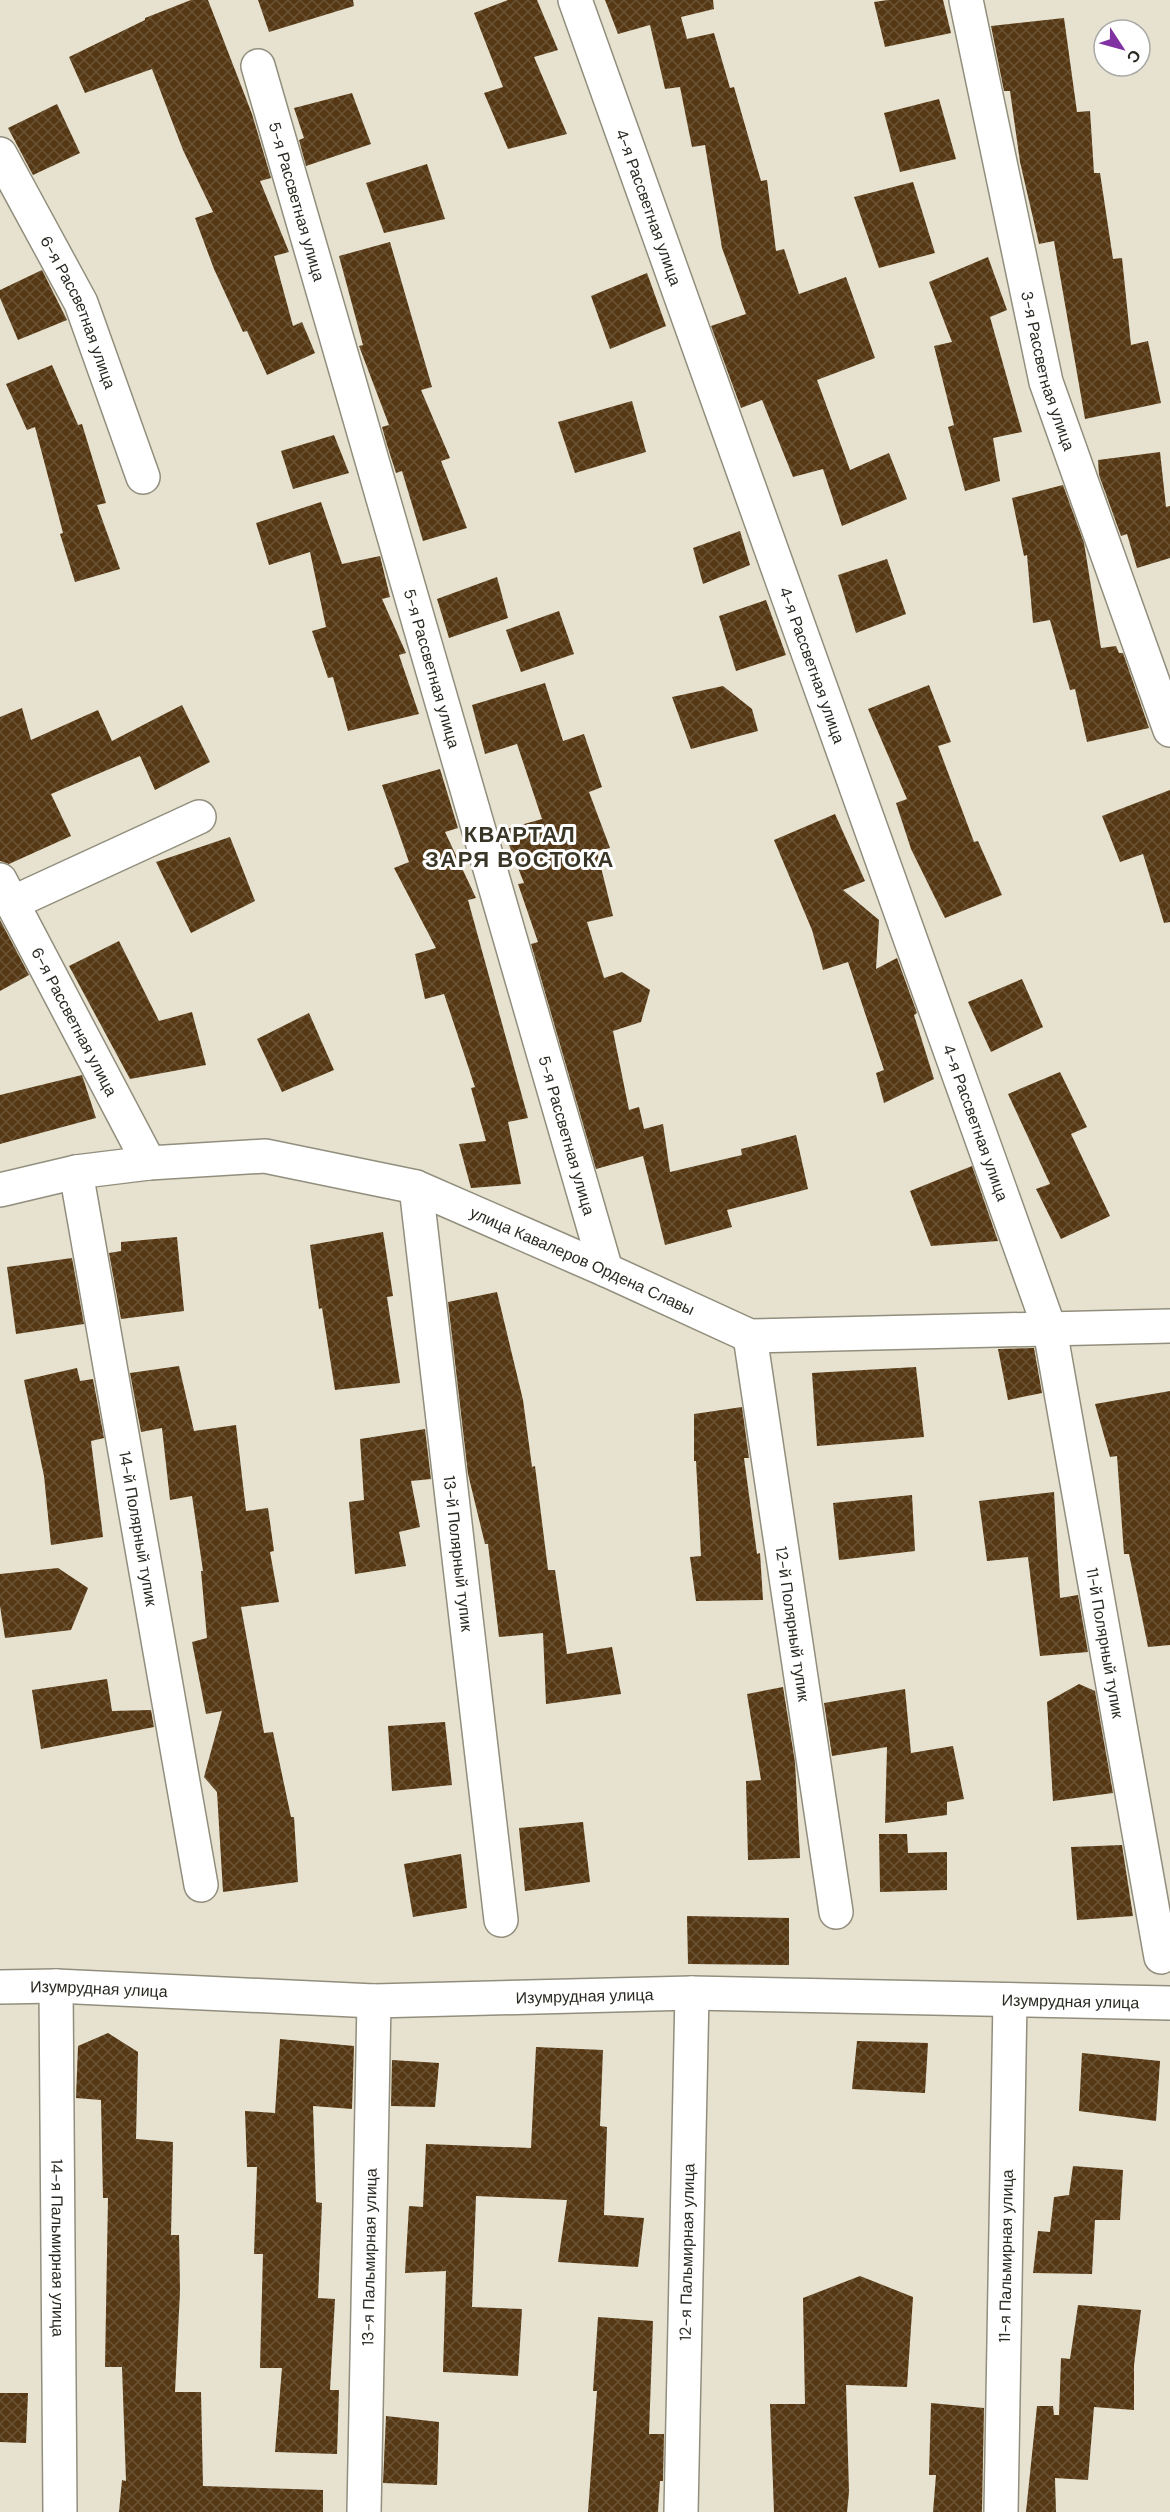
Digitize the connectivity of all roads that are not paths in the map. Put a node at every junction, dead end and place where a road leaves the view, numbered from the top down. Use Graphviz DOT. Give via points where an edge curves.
graph roads {
  1 [pos="575,0"];
  2 [pos="966,0"];
  3 [pos="258,66"];
  4 [pos="0,154"];
  5 [pos="143,477"];
  6 [pos="1170,730"];
  7 [pos="199,817"];
  8 [pos="4,891"];
  9 [pos="149,1163"];
  10 [pos="76,1172"];
  11 [pos="416,1187"];
  12 [pos="0,1190"];
  13 [pos="606,1270"];
  14 [pos="1170,1326"];
  15 [pos="1050,1330"];
  16 [pos="750,1336"];
  17 [pos="201,1885"];
  18 [pos="836,1912"];
  19 [pos="501,1920"];
  20 [pos="1161,1956"];
  21 [pos="56,1986"];
  22 [pos="0,1987"];
  23 [pos="692,1993"];
  24 [pos="1010,2000"];
  25 [pos="374,2001"];
  26 [pos="1170,2003"];
  27 [pos="60,2512"];
  28 [pos="364,2512"];
  29 [pos="681,2512"];
  30 [pos="1001,2512"];
  1 -- 15 [label="street, 4-я Рассветная улица"];
  2 -- 6 [label="street, 3-я Рассветная улица" via="1046,382"];
  3 -- 13 [label="street, 5-я Рассветная улица"];
  4 -- 5 [label="street, 6-я Рассветная улица" via="81,303"];
  7 -- 8 [label="street"];
  8 -- 9 [label="street, 6-я Рассветная улица"];
  9 -- 10 [label="street, улица Кавалеров Ордена Славы"];
  9 -- 11 [label="street, улица Кавалеров Ордена Славы" via="265,1156"];
  10 -- 12 [label="street, улица Кавалеров Ордена Славы"];
  10 -- 17 [label="street, 14-й Полярный тупик"];
  11 -- 13 [label="street, улица Кавалеров Ордена Славы"];
  11 -- 19 [label="street, 13-й Полярный тупик"];
  13 -- 16 [label="street, улица Кавалеров Ордена Славы"];
  14 -- 15 [label="street, улица Кавалеров Ордена Славы"];
  15 -- 16 [label="street, улица Кавалеров Ордена Славы"];
  15 -- 20 [label="street, 11-й Полярный тупик"];
  16 -- 18 [label="street, 12-й Полярный тупик"];
  21 -- 22 [label="street, Изумрудная улица"];
  21 -- 25 [label="street, Изумрудная улица"];
  21 -- 27 [label="street, 14-я Пальмирная улица"];
  23 -- 24 [label="street, Изумрудная улица"];
  23 -- 25 [label="street, Изумрудная улица"];
  23 -- 29 [label="street, 12-я Пальмирная улица"];
  24 -- 26 [label="street, Изумрудная улица"];
  24 -- 30 [label="street, 11-я Пальмирная улица"];
  25 -- 28 [label="street, 13-я Пальмирная улица"];
}
